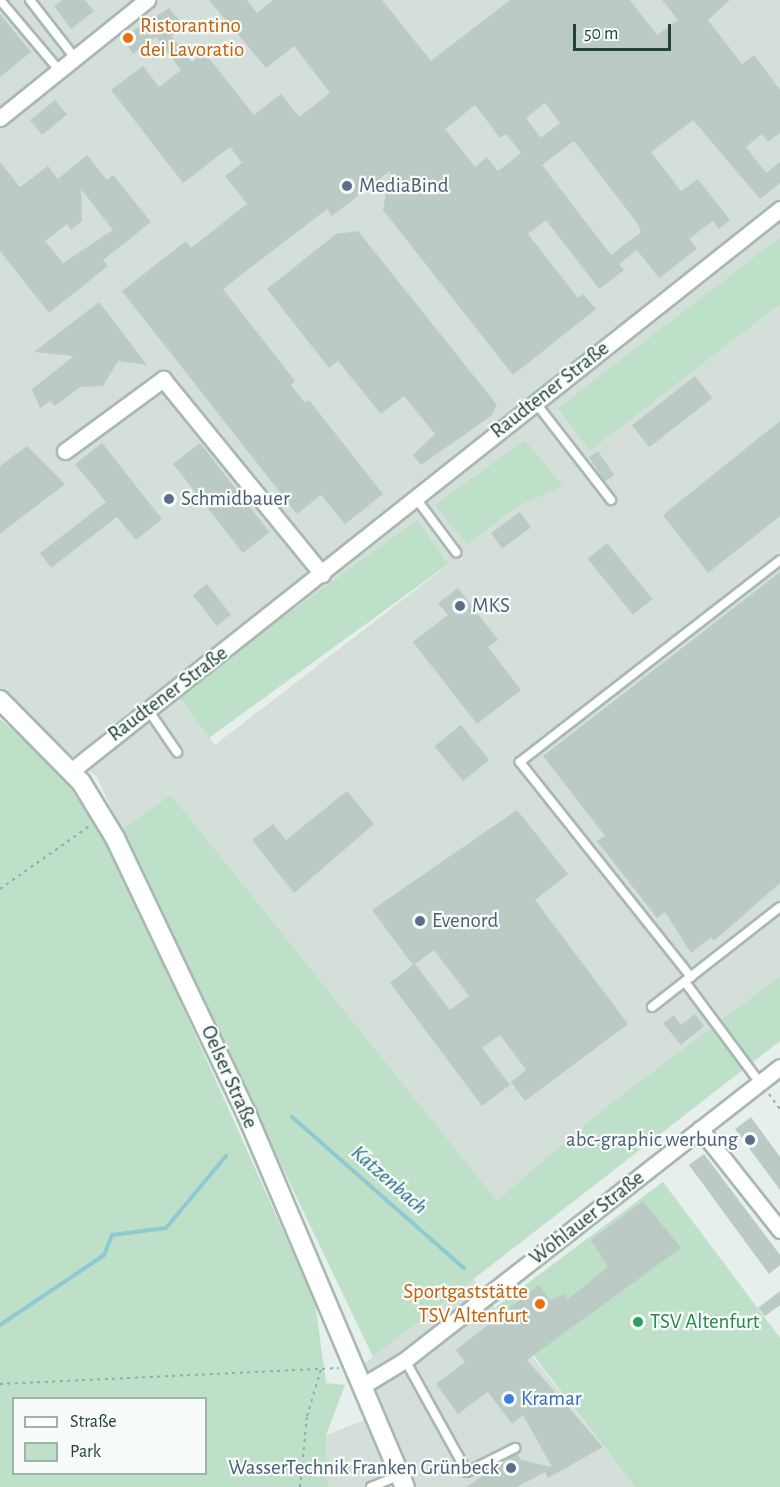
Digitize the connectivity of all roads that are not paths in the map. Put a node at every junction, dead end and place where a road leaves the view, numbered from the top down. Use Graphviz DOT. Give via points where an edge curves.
graph roads {
  1 [pos="0,0"];
  2 [pos="30,0"];
  3 [pos="147,0"];
  4 [pos="75,58"];
  5 [pos="59,70"];
  6 [pos="0,118"];
  7 [pos="780,209"];
  8 [pos="535,402"];
  9 [pos="64,451"];
  10 [pos="415,497"];
  11 [pos="611,500"];
  12 [pos="456,552"];
  13 [pos="780,560"];
  14 [pos="322,574"];
  15 [pos="0,700"];
  16 [pos="149,711"];
  17 [pos="177,752"];
  18 [pos="71,771"];
  19 [pos="780,907"];
  20 [pos="688,979"];
  21 [pos="652,1007"];
  22 [pos="780,1067"];
  23 [pos="760,1083"];
  24 [pos="700,1129"];
  25 [pos="780,1230"];
  26 [pos="405,1360"];
  27 [pos="362,1386"];
  28 [pos="515,1448"];
  29 [pos="402,1481"];
  30 [pos="371,1487"];
  1 -- 5 [label="lane"];
  2 -- 4 [label="lane"];
  3 -- 4 [label="street"];
  4 -- 5 [label="street"];
  5 -- 6 [label="street"];
  7 -- 8 [label="street, Raudtener Straße"];
  8 -- 10 [label="street, Raudtener Straße"];
  8 -- 11 [label="lane"];
  9 -- 14 [label="street" via="163,379 173,384"];
  10 -- 12 [label="lane"];
  10 -- 14 [label="street, Raudtener Straße"];
  13 -- 20 [label="lane" via="519,762"];
  14 -- 16 [label="street, Raudtener Straße"];
  15 -- 18 [label="main road, Oelser Straße"];
  16 -- 17 [label="lane"];
  16 -- 18 [label="street, Raudtener Straße"];
  18 -- 27 [label="main road, Oelser Straße" via="104,816 247,1115"];
  19 -- 20 [label="lane"];
  20 -- 21 [label="lane"];
  20 -- 23 [label="lane"];
  22 -- 23 [label="street, Wohlauer Straße"];
  23 -- 24 [label="street, Wohlauer Straße"];
  24 -- 25 [label="street"];
  24 -- 26 [label="street, Wohlauer Straße"];
  26 -- 27 [label="street, Wohlauer Straße"];
  26 -- 28 [label="lane" via="467,1472"];
  27 -- 29 [label="main road, Oelser Straße"];
  29 -- 30 [label="lane"];
}
